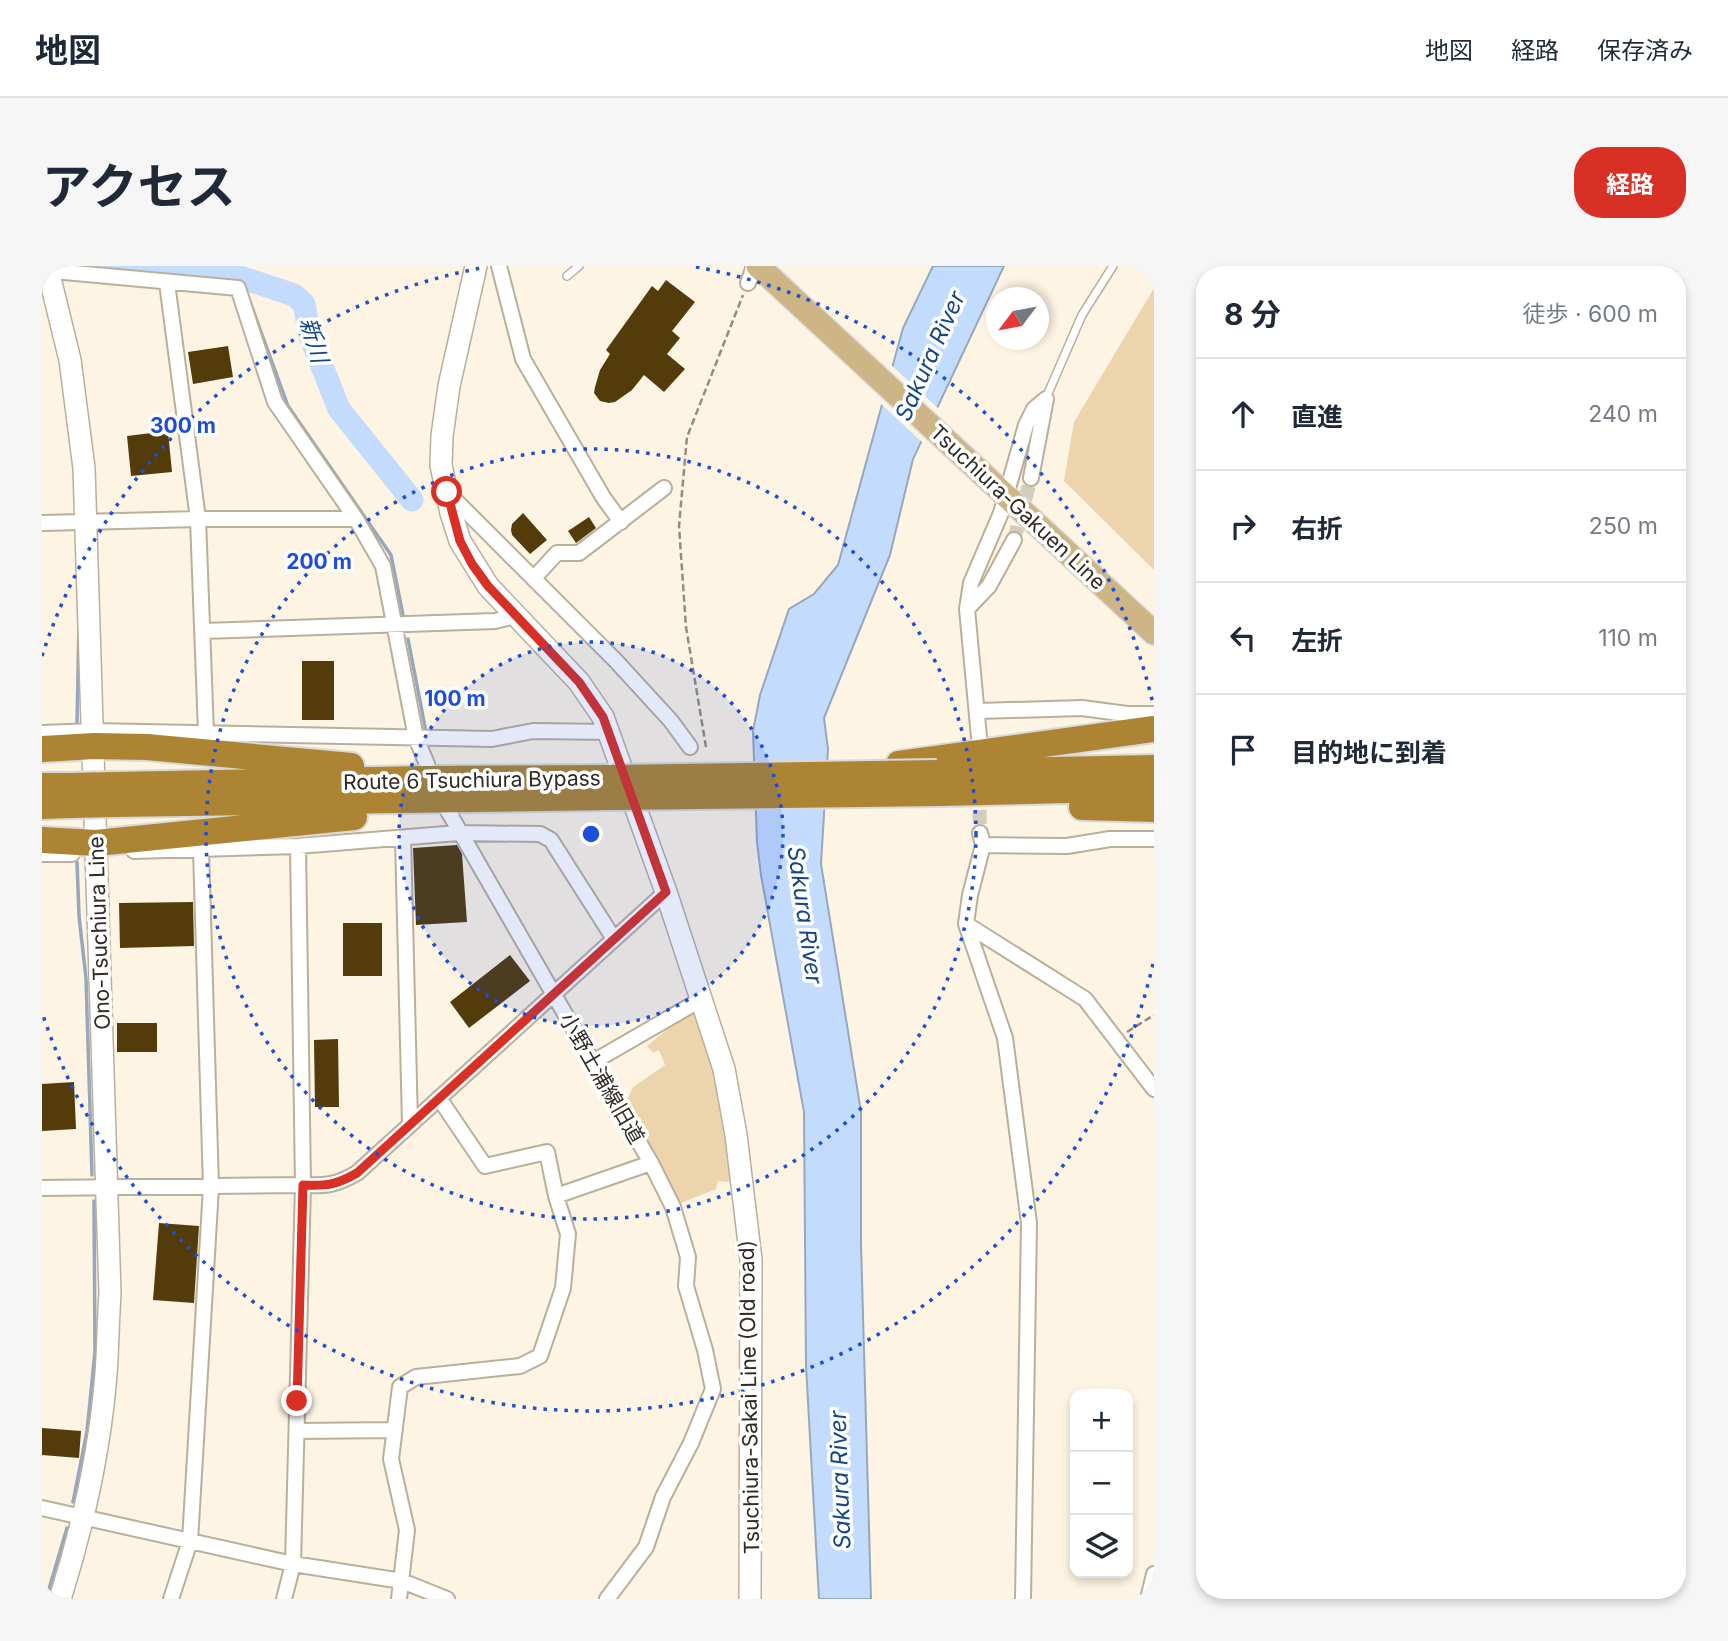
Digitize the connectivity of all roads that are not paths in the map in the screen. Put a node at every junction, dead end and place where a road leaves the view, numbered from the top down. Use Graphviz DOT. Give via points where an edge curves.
graph roads {
  1 [pos="476,266"];
  2 [pos="499,266"];
  3 [pos="579,266"];
  4 [pos="1113,266"];
  5 [pos="46,269"];
  6 [pos="757,272"];
  7 [pos="566,276"];
  8 [pos="167,283"];
  9 [pos="1046,399"];
  10 [pos="1031,478"];
  11 [pos="664,488"];
  12 [pos="998,488"];
  13 [pos="447,492"];
  14 [pos="198,519"];
  15 [pos="356,519"];
  16 [pos="86,522"];
  17 [pos="621,522"];
  18 [pos="42,523"];
  19 [pos="1014,540"];
  20 [pos="534,578"];
  21 [pos="967,609"];
  22 [pos="515,615"];
  23 [pos="395,625"];
  24 [pos="203,631"];
  25 [pos="1154,633"];
  26 [pos="978,711"];
  27 [pos="1154,714"];
  28 [pos="1154,729"];
  29 [pos="610,732"];
  30 [pos="42,733"];
  31 [pos="206,733"];
  32 [pos="979,737"];
  33 [pos="416,738"];
  34 [pos="94,739"];
  35 [pos="690,747"];
  36 [pos="42,749"];
  37 [pos="1154,768"];
  38 [pos="942,780"];
  39 [pos="42,786"];
  40 [pos="612,788"];
  41 [pos="1154,788"];
  42 [pos="432,789"];
  43 [pos="71,796"];
  44 [pos="42,806"];
  45 [pos="1154,809"];
  46 [pos="458,833"];
  47 [pos="403,838"];
  48 [pos="1154,839"];
  49 [pos="42,840"];
  50 [pos="298,846"];
  51 [pos="96,848"];
  52 [pos="201,849"];
  53 [pos="42,854"];
  54 [pos="666,892"];
  55 [pos="966,924"];
  56 [pos="614,939"];
  57 [pos="553,994"];
  58 [pos="702,999"];
  59 [pos="593,1062"];
  60 [pos="1154,1089"];
  61 [pos="439,1098"];
  62 [pos="410,1124"];
  63 [pos="652,1163"];
  64 [pos="303,1185"];
  65 [pos="211,1186"];
  66 [pos="106,1187"];
  67 [pos="42,1188"];
  68 [pos="556,1196"];
  69 [pos="395,1430"];
  70 [pos="297,1431"];
  71 [pos="42,1508"];
  72 [pos="83,1517"];
  73 [pos="190,1541"];
  74 [pos="293,1564"];
  75 [pos="1154,1574"];
  76 [pos="402,1581"];
  77 [pos="60,1599"];
  78 [pos="171,1599"];
  79 [pos="284,1599"];
  80 [pos="399,1599"];
  81 [pos="447,1599"];
  82 [pos="607,1599"];
  83 [pos="750,1599"];
  84 [pos="1023,1599"];
  85 [pos="1148,1599"];
  1 -- 13 [label="street, Tsuchiura-Sakai Line (Old road)" via="442,436 441,465"];
  2 -- 17 [label="street" via="523,359"];
  3 -- 7 [label="lane"];
  4 -- 9 [label="lane" via="1082,315"];
  5 -- 8 [label="street"];
  5 -- 16 [label="street, Ono-Tsuchiura Line" via="75,393"];
  6 -- 12 [label="main road, Tsuchiura-Gakuen Line"];
  8 -- 14 [label="street"];
  8 -- 15 [label="street, 小野土浦線旧道" via="238,288 275,402"];
  9 -- 10 [label="street"];
  9 -- 12 [label="street" via="1034,409"];
  11 -- 17 [label="street"];
  12 -- 21 [label="street" via="1001,513 971,583"];
  12 -- 25 [label="main road, Tsuchiura-Gakuen Line"];
  13 -- 20 [label="street"];
  13 -- 22 [label="street, Tsuchiura-Sakai Line (Old road)" via="460,541 472,564"];
  14 -- 15 [label="street"];
  14 -- 16 [label="street"];
  14 -- 24 [label="street"];
  15 -- 23 [label="street, 小野土浦線旧道" via="383,566"];
  16 -- 18 [label="street"];
  16 -- 34 [label="street, Ono-Tsuchiura Line"];
  17 -- 20 [label="street" via="579,553 558,553"];
  19 -- 21 [label="street" via="989,586"];
  20 -- 35 [label="street" via="662,711"];
  21 -- 26 [label="street"];
  22 -- 23 [label="street" via="495,621"];
  22 -- 29 [label="street, Tsuchiura-Sakai Line (Old road)" via="579,682"];
  23 -- 24 [label="street"];
  23 -- 33 [label="street, 小野土浦線旧道"];
  24 -- 31 [label="street"];
  26 -- 27 [label="street" via="1082,708"];
  26 -- 32 [label="street"];
  28 -- 38 [label="highway"];
  29 -- 33 [label="street"];
  29 -- 54 [label="street, Tsuchiura-Sakai Line (Old road)"];
  30 -- 34 [label="street"];
  31 -- 33 [label="street"];
  31 -- 34 [label="street"];
  33 -- 42 [label="street, 小野土浦線旧道"];
  34 -- 36 [label="highway"];
  34 -- 42 [label="highway" via="403,772"];
  34 -- 51 [label="street, Ono-Tsuchiura Line"];
  37 -- 38 [label="highway, Route 6 Tsuchiura Bypass"];
  38 -- 40 [label="highway, Route 6 Tsuchiura Bypass, bridge"];
  38 -- 40 [label="highway, Route 6 Tsuchiura Bypass, bridge" via="874,774"];
  38 -- 41 [label="highway, Route 6 Tsuchiura Bypass"];
  38 -- 45 [label="highway" via="1079,806"];
  39 -- 43 [label="highway, Route 6 Tsuchiura Bypass"];
  40 -- 42 [label="highway, Route 6 Tsuchiura Bypass"];
  42 -- 43 [label="highway, Route 6 Tsuchiura Bypass, bridge"];
  42 -- 46 [label="street, 小野土浦線旧道"];
  42 -- 51 [label="highway" via="393,813"];
  43 -- 44 [label="highway, Route 6 Tsuchiura Bypass"];
  46 -- 47 [label="street"];
  46 -- 56 [label="street" via="540,834 551,840"];
  46 -- 57 [label="street, 小野土浦線旧道"];
  47 -- 50 [label="street"];
  47 -- 62 [label="street"];
  48 -- 55 [label="street" via="1110,839 1067,846 981,839"];
  49 -- 51 [label="highway"];
  50 -- 52 [label="street"];
  50 -- 64 [label="street"];
  51 -- 52 [label="street"];
  51 -- 53 [label="street"];
  51 -- 66 [label="street, Ono-Tsuchiura Line"];
  52 -- 65 [label="street"];
  54 -- 56 [label="street"];
  54 -- 58 [label="street, Tsuchiura-Sakai Line (Old road)"];
  55 -- 60 [label="street" via="1085,999"];
  55 -- 84 [label="street" via="1005,1038 1029,1223"];
  56 -- 57 [label="street"];
  57 -- 59 [label="street, 小野土浦線旧道"];
  57 -- 61 [label="street"];
  58 -- 59 [label="street"];
  58 -- 83 [label="street, Tsuchiura-Sakai Line (Old road)" via="724,1069 751,1260"];
  59 -- 63 [label="street, 小野土浦線旧道"];
  61 -- 62 [label="street"];
  61 -- 68 [label="street" via="485,1166 547,1152"];
  62 -- 64 [label="street" via="341,1183"];
  63 -- 68 [label="street, 小野土浦線旧道"];
  63 -- 82 [label="street" via="673,1207 688,1257 686,1286 713,1389 663,1497 646,1547"];
  64 -- 65 [label="street"];
  64 -- 70 [label="street"];
  65 -- 66 [label="street"];
  65 -- 73 [label="street"];
  66 -- 67 [label="street"];
  66 -- 72 [label="street, Ono-Tsuchiura Line" via="110,1294 106,1376"];
  68 -- 69 [label="street" via="568,1234 563,1288 540,1356 520,1366 416,1377 400,1387"];
  69 -- 70 [label="street"];
  69 -- 76 [label="street" via="391,1459 407,1530"];
  70 -- 74 [label="street"];
  71 -- 72 [label="street"];
  72 -- 73 [label="street"];
  72 -- 77 [label="street, Ono-Tsuchiura Line"];
  73 -- 74 [label="street"];
  73 -- 78 [label="street"];
  74 -- 76 [label="street"];
  74 -- 79 [label="street"];
  75 -- 85 [label="street"];
  76 -- 80 [label="street"];
  76 -- 81 [label="street"];
}
